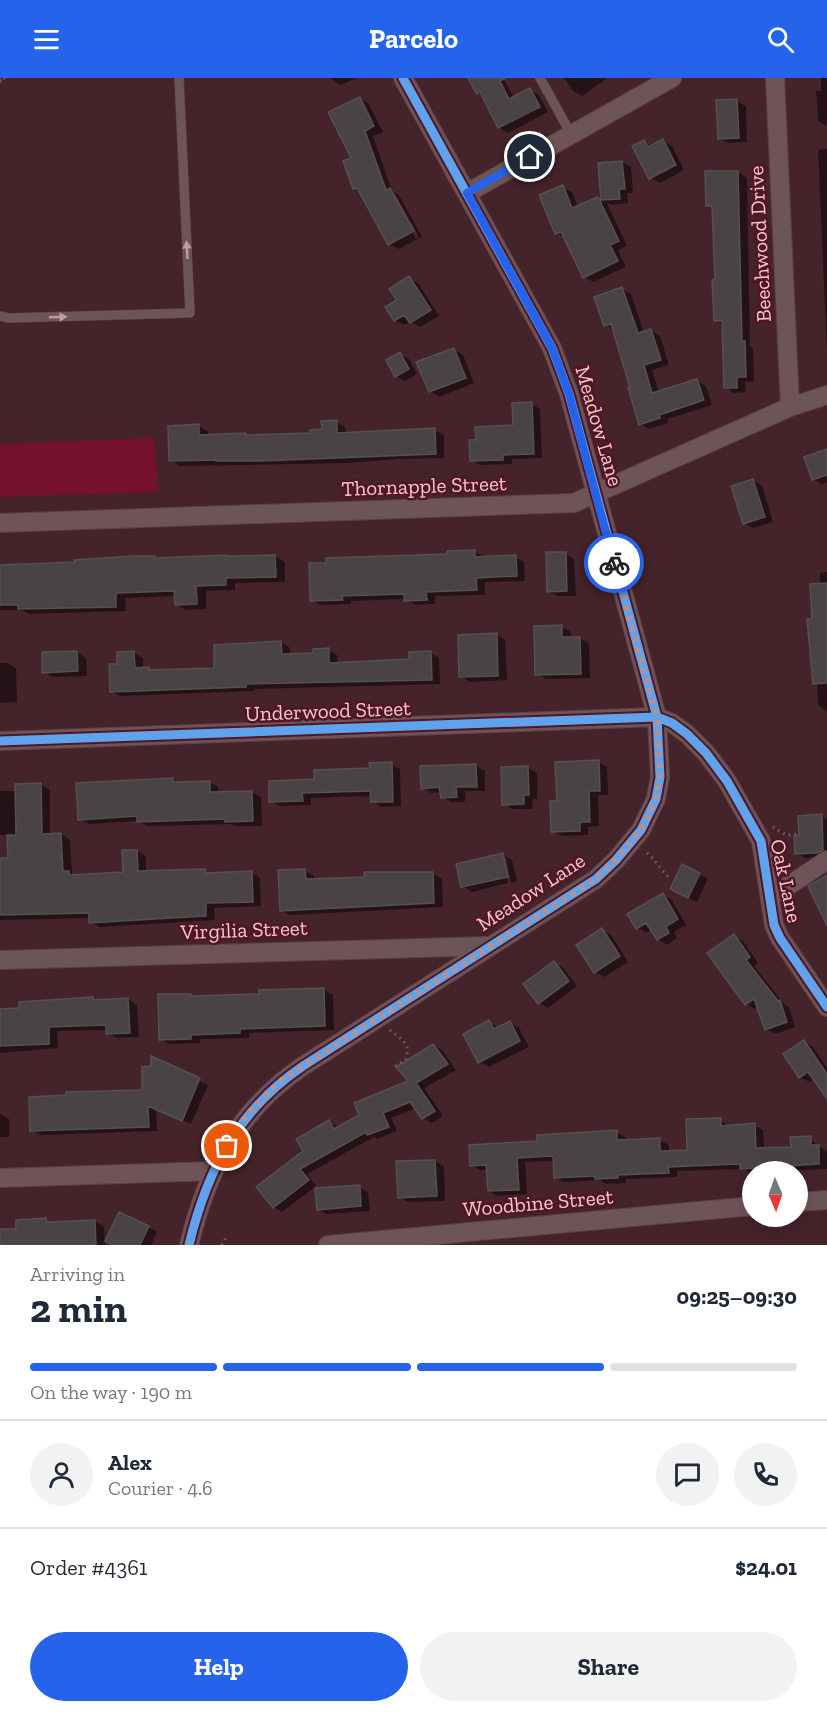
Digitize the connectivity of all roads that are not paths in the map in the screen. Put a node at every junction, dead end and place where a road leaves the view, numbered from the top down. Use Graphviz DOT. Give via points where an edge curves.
graph roads {
  1 [pos="179,78"];
  2 [pos="403,78"];
  3 [pos="540,78"];
  4 [pos="775,78"];
  5 [pos="666,79"];
  6 [pos="571,134"];
  7 [pos="467,193"];
  8 [pos="0,316"];
  9 [pos="827,395"];
  10 [pos="790,407"];
  11 [pos="595,494"];
  12 [pos="0,523"];
  13 [pos="657,717"];
  14 [pos="0,741"];
  15 [pos="827,860"];
  16 [pos="770,898"];
  17 [pos="490,946"];
  18 [pos="0,960"];
  19 [pos="827,1007"];
  20 [pos="214,1171"];
  21 [pos="0,1178"];
  22 [pos="827,1200"];
  23 [pos="808,1201"];
  24 [pos="742,1207"];
  25 [pos="189,1245"];
  26 [pos="328,1245"];
  8 -- 1 [label="lane, one-way" via="190,313"];
  2 -- 7 [label="street, Meadow Lane"];
  3 -- 6 [label="lane"];
  4 -- 10 [label="street, Beechwood Drive"];
  5 -- 6 [label="street"];
  6 -- 7 [label="street"];
  7 -- 11 [label="street, Meadow Lane" via="552,348 569,394"];
  9 -- 10 [label="street, Thornapple Street"];
  10 -- 11 [label="street, Thornapple Street"];
  11 -- 12 [label="street, Thornapple Street" via="574,503"];
  11 -- 13 [label="street, Meadow Lane"];
  13 -- 14 [label="street, Underwood Street"];
  13 -- 16 [label="street, Oak Lane" via="687,734 727,781 763,850"];
  13 -- 17 [label="street, Meadow Lane" via="660,777 656,800 641,830 596,879"];
  15 -- 16 [label="street"];
  16 -- 19 [label="street, Oak Lane" via="780,938"];
  17 -- 18 [label="street, Virgilia Street"];
  17 -- 20 [label="street, Meadow Lane" via="282,1080 246,1116"];
  20 -- 21 [label="street"];
  20 -- 25 [label="street, Meadow Lane"];
  22 -- 23 [label="street"];
  24 -- 26 [label="street, Woodbine Street"];
}
